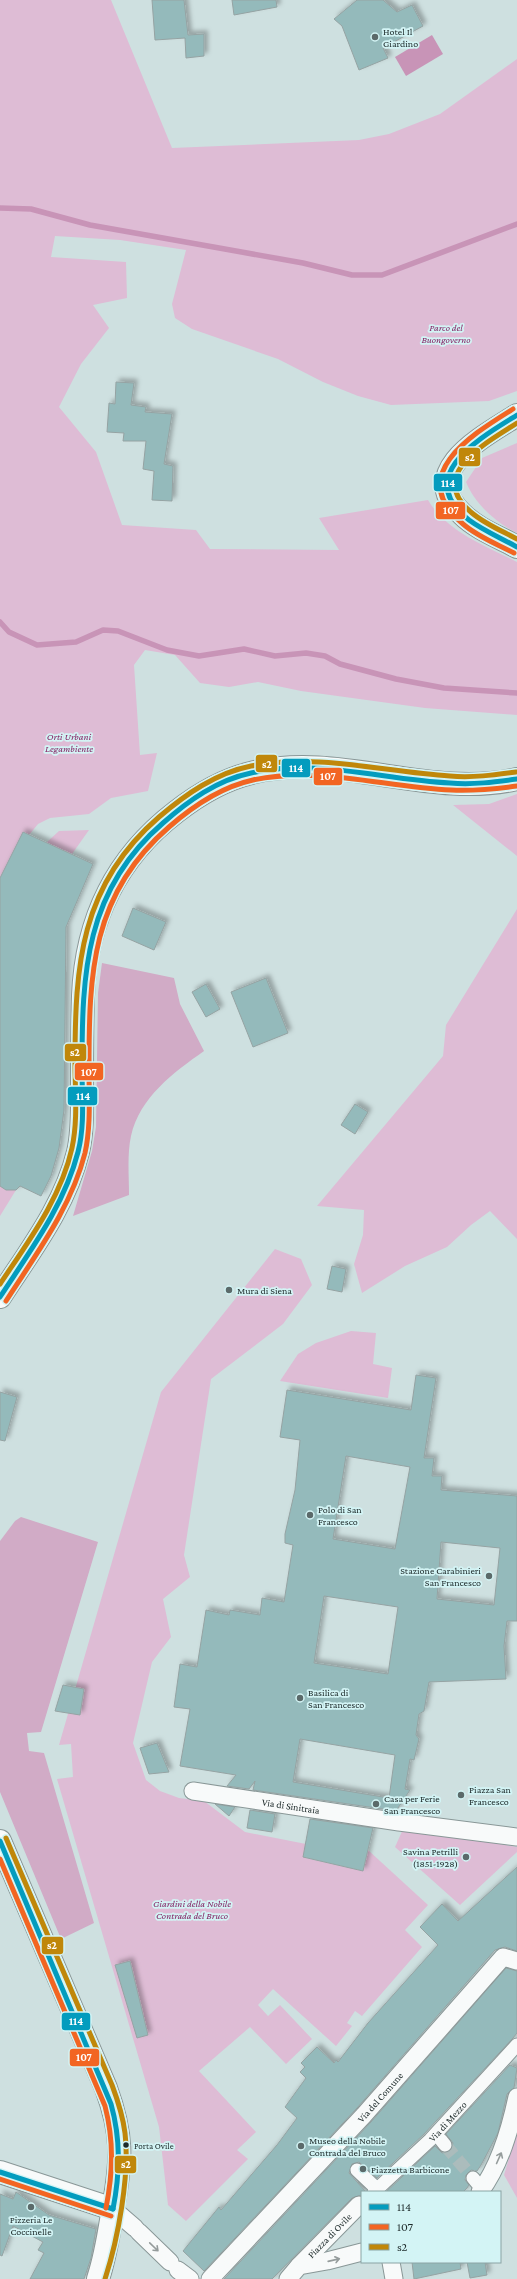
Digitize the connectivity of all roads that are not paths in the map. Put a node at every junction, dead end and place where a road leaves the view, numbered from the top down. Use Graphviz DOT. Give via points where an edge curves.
graph roads {
  1 [pos="517,415"];
  2 [pos="517,547"];
  3 [pos="517,779"];
  4 [pos="0,1297"];
  5 [pos="193,1791"];
  6 [pos="517,1837"];
  7 [pos="0,1841"];
  8 [pos="517,1961"];
  9 [pos="517,2046"];
  10 [pos="517,2097"];
  11 [pos="356,2170"];
  12 [pos="0,2172"];
  13 [pos="478,2187"];
  14 [pos="375,2190"];
  15 [pos="361,2204"];
  16 [pos="113,2209"];
  17 [pos="361,2252"];
  18 [pos="391,2263"];
  19 [pos="299,2266"];
  20 [pos="179,2270"];
  21 [pos="98,2279"];
  22 [pos="210,2279"];
  23 [pos="288,2279"];
  24 [pos="394,2279"];
  1 -- 2 [label="street" via="457,458 448,472 447,485 451,500 462,514 473,523"];
  3 -- 4 [label="street" via="464,784 337,770 266,770 239,776 210,788 148,835 130,856 106,896 88,954 83,995 81,1132 75,1162 53,1212"];
  5 -- 6 [label="street, Via di Sinitraia"];
  7 -- 16 [label="street" via="94,2058 114,2111 121,2154"];
  8 -- 22 [label="street, Via del Comune" via="503,1957 364,2115"];
  9 -- 14 [label="street, Via di Mezzo" via="438,2143"];
  13 -- 10 [label="street, one-way" via="504,2147"];
  11 -- 14 [label="street"];
  12 -- 16 [label="street"];
  15 -- 19 [label="street, Piazza di Ovile"];
  16 -- 20 [label="street, one-way"];
  16 -- 21 [label="street" via="109,2241"];
  19 -- 17 [label="street, Piazza di Ovile, one-way" via="327,2262"];
  18 -- 24 [label="street"];
  19 -- 23 [label="street, Piazza di Ovile"];
}
